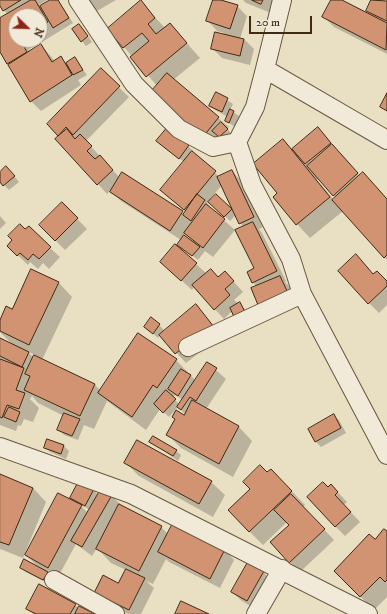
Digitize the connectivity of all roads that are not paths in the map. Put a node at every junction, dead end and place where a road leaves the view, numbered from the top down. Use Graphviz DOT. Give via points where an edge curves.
graph roads {
  1 [pos="78,0"];
  2 [pos="282,0"];
  3 [pos="265,69"];
  4 [pos="387,140"];
  5 [pos="238,142"];
  6 [pos="302,294"];
  7 [pos="188,347"];
  8 [pos="0,447"];
  9 [pos="387,455"];
  10 [pos="282,569"];
  11 [pos="54,580"];
  12 [pos="115,614"];
  13 [pos="256,614"];
  14 [pos="368,614"];
  1 -- 5 [label="street" via="134,84 179,129 212,148"];
  2 -- 3 [label="street"];
  3 -- 4 [label="street"];
  3 -- 5 [label="street" via="254,107"];
  5 -- 6 [label="street" via="252,185 291,259"];
  6 -- 7 [label="street"];
  6 -- 9 [label="street"];
  8 -- 10 [label="street" via="131,494"];
  10 -- 13 [label="street"];
  10 -- 14 [label="street"];
  11 -- 12 [label="street"];
}
